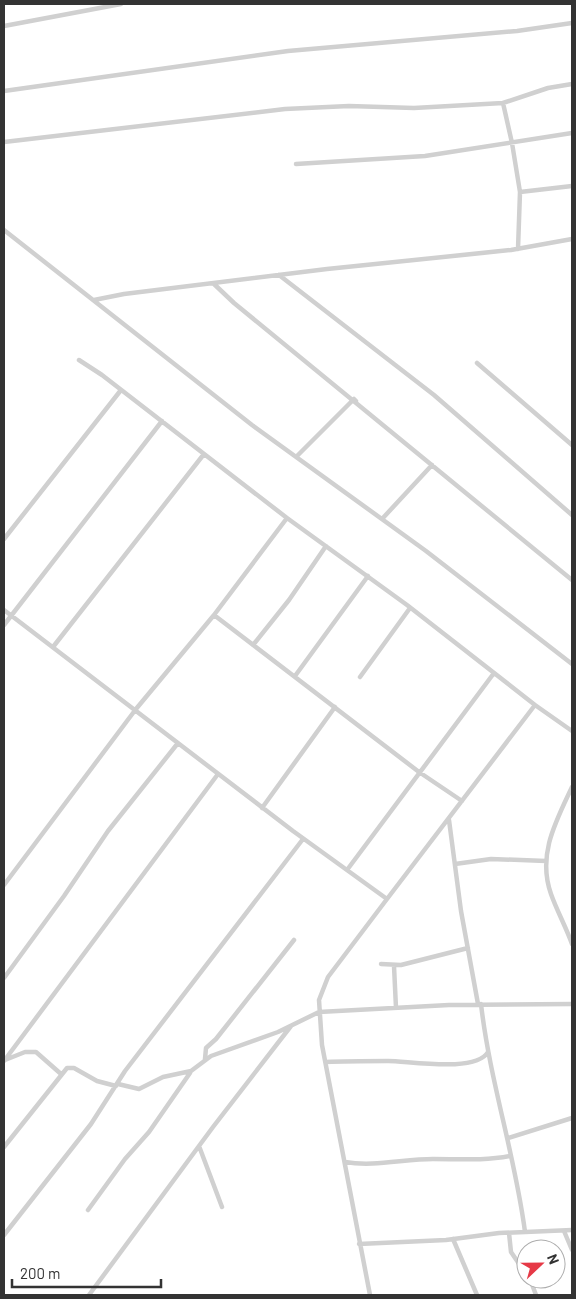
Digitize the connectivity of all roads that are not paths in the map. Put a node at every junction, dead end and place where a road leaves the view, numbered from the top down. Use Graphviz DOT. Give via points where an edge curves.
graph roads {
  1 [pos="121,4"];
  2 [pos="572,23"];
  3 [pos="4,26"];
  4 [pos="572,84"];
  5 [pos="4,91"];
  6 [pos="502,103"];
  7 [pos="572,133"];
  8 [pos="4,142"];
  9 [pos="512,142"];
  10 [pos="296,164"];
  11 [pos="572,186"];
  12 [pos="520,192"];
  13 [pos="4,230"];
  14 [pos="572,238"];
  15 [pos="518,249"];
  16 [pos="280,275"];
  17 [pos="214,284"];
  18 [pos="94,300"];
  19 [pos="79,360"];
  20 [pos="477,363"];
  21 [pos="121,390"];
  22 [pos="354,400"];
  23 [pos="162,421"];
  24 [pos="572,445"];
  25 [pos="204,454"];
  26 [pos="297,456"];
  27 [pos="432,466"];
  28 [pos="572,515"];
  29 [pos="287,518"];
  30 [pos="382,519"];
  31 [pos="506,527"];
  32 [pos="4,539"];
  33 [pos="326,546"];
  34 [pos="368,576"];
  35 [pos="572,580"];
  36 [pos="410,608"];
  37 [pos="4,610"];
  38 [pos="214,615"];
  39 [pos="11,616"];
  40 [pos="4,625"];
  41 [pos="253,645"];
  42 [pos="53,647"];
  43 [pos="572,664"];
  44 [pos="494,673"];
  45 [pos="295,676"];
  46 [pos="360,677"];
  47 [pos="536,705"];
  48 [pos="335,707"];
  49 [pos="136,709"];
  50 [pos="572,731"];
  51 [pos="178,742"];
  52 [pos="418,772"];
  53 [pos="218,774"];
  54 [pos="572,787"];
  55 [pos="462,801"];
  56 [pos="262,808"];
  57 [pos="449,820"];
  58 [pos="303,839"];
  59 [pos="546,861"];
  60 [pos="455,864"];
  61 [pos="347,870"];
  62 [pos="4,885"];
  63 [pos="387,899"];
  64 [pos="294,940"];
  65 [pos="572,944"];
  66 [pos="468,948"];
  67 [pos="381,964"];
  68 [pos="394,966"];
  69 [pos="4,978"];
  70 [pos="480,1004"];
  71 [pos="572,1004"];
  72 [pos="396,1008"];
  73 [pos="320,1012"];
  74 [pos="292,1025"];
  75 [pos="489,1050"];
  76 [pos="205,1058"];
  77 [pos="4,1061"];
  78 [pos="326,1062"];
  79 [pos="191,1072"];
  80 [pos="61,1074"];
  81 [pos="117,1085"];
  82 [pos="572,1118"];
  83 [pos="508,1138"];
  84 [pos="4,1146"];
  85 [pos="199,1146"];
  86 [pos="510,1156"];
  87 [pos="345,1162"];
  88 [pos="222,1207"];
  89 [pos="88,1210"];
  90 [pos="564,1230"];
  91 [pos="572,1230"];
  92 [pos="525,1232"];
  93 [pos="509,1233"];
  94 [pos="4,1235"];
  95 [pos="453,1239"];
  96 [pos="359,1244"];
  97 [pos="572,1250"];
  98 [pos="516,1259"];
  99 [pos="89,1295"];
  100 [pos="370,1295"];
  101 [pos="477,1295"];
  1 -- 3 [label="street"];
  2 -- 5 [label="street" via="507,32 288,51"];
  4 -- 6 [label="street"];
  6 -- 8 [label="street" via="414,108 349,106 285,109"];
  6 -- 9 [label="street"];
  7 -- 9 [label="street"];
  9 -- 10 [label="street" via="425,156"];
  9 -- 12 [label="street"];
  11 -- 12 [label="street"];
  12 -- 15 [label="street"];
  13 -- 18 [label="street"];
  14 -- 15 [label="street"];
  15 -- 16 [label="street"];
  16 -- 17 [label="street"];
  16 -- 28 [label="street" via="434,395"];
  17 -- 18 [label="street"];
  17 -- 22 [label="street"];
  18 -- 26 [label="street" via="252,425"];
  19 -- 21 [label="street"];
  20 -- 24 [label="street"];
  21 -- 23 [label="street"];
  21 -- 32 [label="street"];
  22 -- 26 [label="street"];
  22 -- 27 [label="street"];
  22 -- 35 [label="street"];
  23 -- 25 [label="street"];
  23 -- 39 [label="street"];
  25 -- 29 [label="street"];
  25 -- 42 [label="street"];
  26 -- 30 [label="street"];
  27 -- 30 [label="street"];
  27 -- 31 [label="street"];
  29 -- 33 [label="street"];
  29 -- 38 [label="street"];
  30 -- 43 [label="street"];
  33 -- 34 [label="street"];
  33 -- 41 [label="street"];
  34 -- 36 [label="street"];
  34 -- 45 [label="street"];
  36 -- 44 [label="street"];
  36 -- 46 [label="street"];
  37 -- 39 [label="street"];
  38 -- 41 [label="street"];
  38 -- 49 [label="street"];
  39 -- 40 [label="street"];
  39 -- 42 [label="street"];
  41 -- 45 [label="street"];
  42 -- 49 [label="street"];
  44 -- 47 [label="street"];
  44 -- 52 [label="street"];
  45 -- 48 [label="street"];
  47 -- 50 [label="street"];
  47 -- 55 [label="street"];
  48 -- 52 [label="street"];
  48 -- 56 [label="street"];
  49 -- 51 [label="street"];
  49 -- 62 [label="street"];
  51 -- 53 [label="street"];
  51 -- 69 [label="street" via="108,831"];
  52 -- 55 [label="street"];
  52 -- 61 [label="street"];
  53 -- 56 [label="street"];
  53 -- 77 [label="street"];
  54 -- 59 [label="street" via="550,835"];
  55 -- 57 [label="street"];
  56 -- 58 [label="street"];
  57 -- 60 [label="street"];
  57 -- 63 [label="street"];
  58 -- 61 [label="street"];
  58 -- 81 [label="street"];
  59 -- 60 [label="street" via="491,859"];
  59 -- 65 [label="street" via="551,893"];
  60 -- 66 [label="street"];
  61 -- 63 [label="street"];
  63 -- 73 [label="street" via="328,977 321,992"];
  64 -- 76 [label="street" via="206,1048"];
  66 -- 68 [label="street"];
  66 -- 70 [label="street"];
  67 -- 68 [label="street"];
  68 -- 72 [label="street"];
  70 -- 71 [label="street"];
  70 -- 72 [label="street"];
  70 -- 75 [label="street"];
  72 -- 73 [label="street"];
  73 -- 74 [label="street"];
  73 -- 78 [label="street"];
  74 -- 76 [label="street"];
  74 -- 85 [label="street"];
  75 -- 78 [label="street" via="481,1060 461,1063"];
  75 -- 83 [label="street"];
  76 -- 79 [label="street"];
  77 -- 80 [label="street" via="25,1052 36,1052"];
  78 -- 87 [label="street"];
  79 -- 81 [label="street" via="163,1077 139,1089"];
  79 -- 89 [label="street"];
  80 -- 81 [label="street" via="67,1068 74,1068 97,1081"];
  80 -- 84 [label="street"];
  81 -- 94 [label="street" via="91,1124"];
  82 -- 83 [label="street"];
  83 -- 86 [label="street"];
  85 -- 88 [label="street"];
  85 -- 99 [label="street"];
  86 -- 87 [label="street" via="366,1164"];
  86 -- 92 [label="street"];
  87 -- 96 [label="street"];
  90 -- 91 [label="street"];
  90 -- 92 [label="street"];
  90 -- 97 [label="street"];
  92 -- 93 [label="street"];
  93 -- 95 [label="street"];
  93 -- 98 [label="street" via="511,1252"];
  95 -- 96 [label="street"];
  95 -- 101 [label="street"];
  96 -- 100 [label="street"];
}
